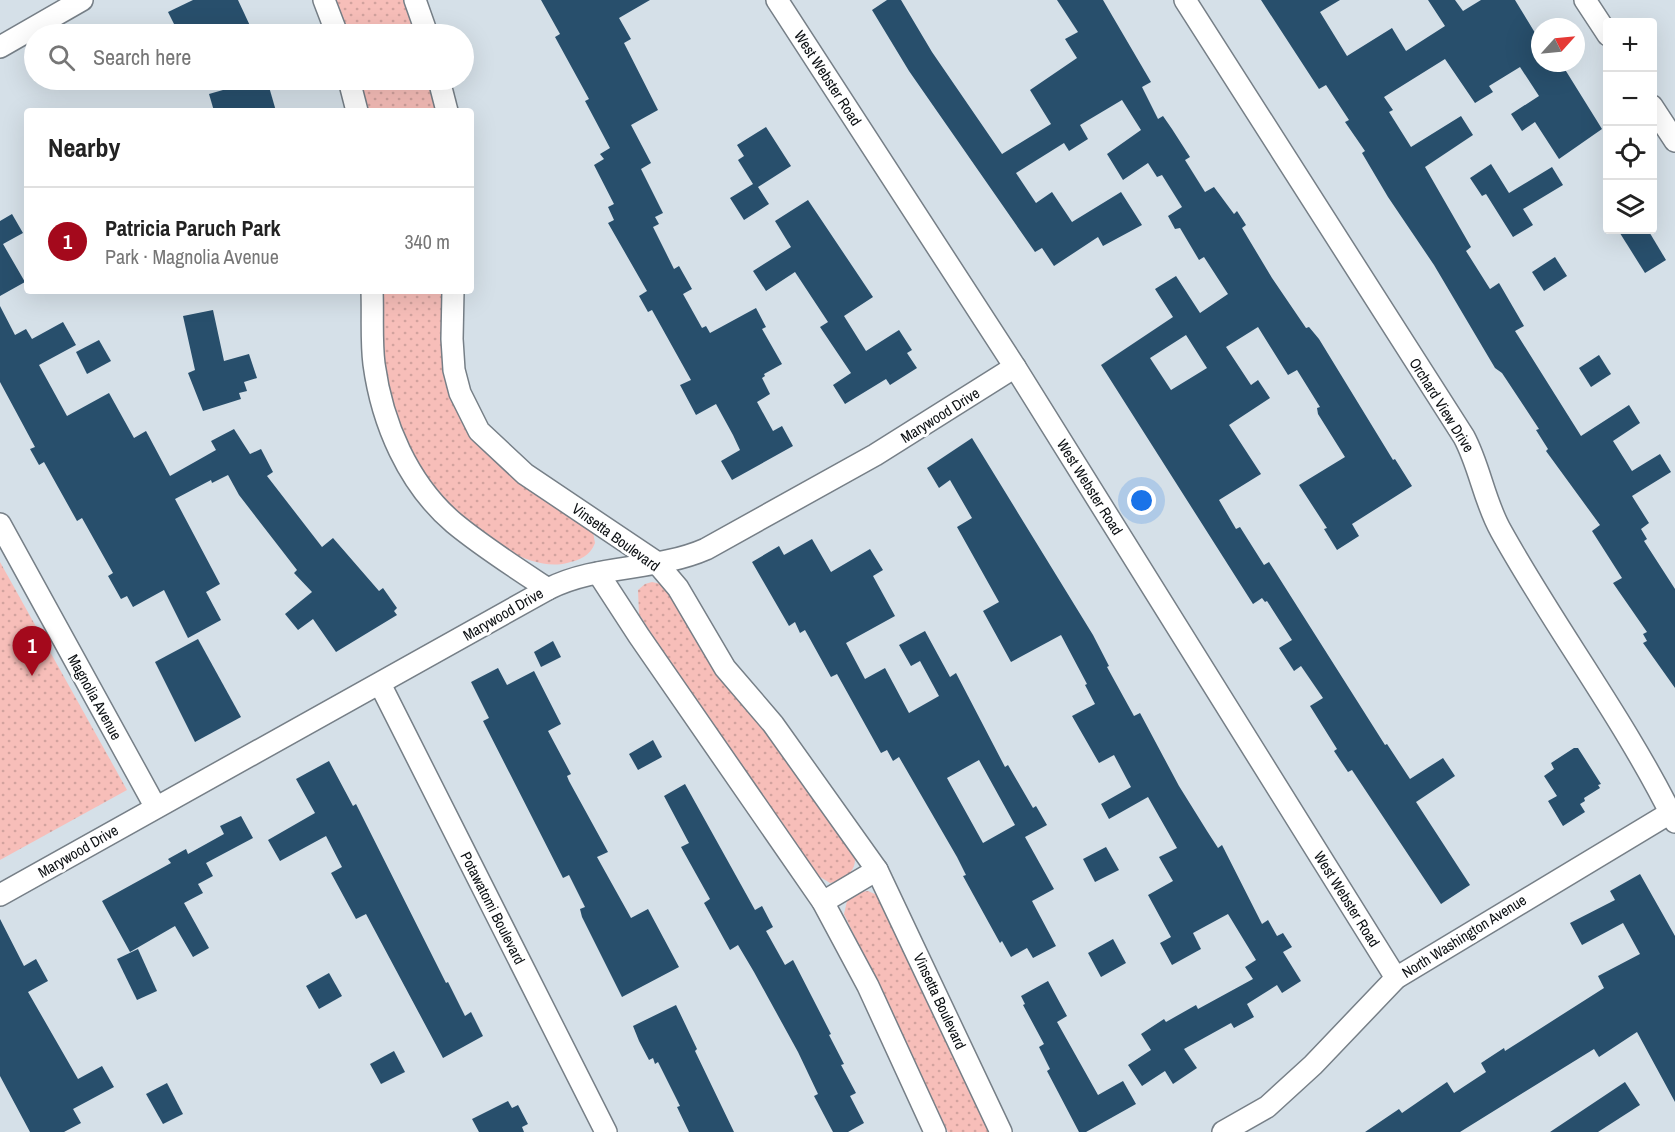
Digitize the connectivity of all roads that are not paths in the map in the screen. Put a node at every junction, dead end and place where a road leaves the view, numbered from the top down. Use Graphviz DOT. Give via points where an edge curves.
graph roads {
  1 [pos="82,0"];
  2 [pos="324,0"];
  3 [pos="415,0"];
  4 [pos="777,0"];
  5 [pos="1185,0"];
  6 [pos="1585,0"];
  7 [pos="40,24"];
  8 [pos="333,24"];
  9 [pos="423,24"];
  10 [pos="1603,27"];
  11 [pos="24,33"];
  12 [pos="0,47"];
  13 [pos="352,90"];
  14 [pos="442,90"];
  15 [pos="356,108"];
  16 [pos="446,108"];
  17 [pos="1657,112"];
  18 [pos="1675,141"];
  19 [pos="372,294"];
  20 [pos="453,294"];
  21 [pos="1015,367"];
  22 [pos="0,525"];
  23 [pos="656,562"];
  24 [pos="598,573"];
  25 [pos="548,589"];
  26 [pos="380,684"];
  27 [pos="155,806"];
  28 [pos="1673,817"];
  29 [pos="877,870"];
  30 [pos="0,895"];
  31 [pos="823,902"];
  32 [pos="1396,978"];
  33 [pos="606,1132"];
  34 [pos="935,1132"];
  35 [pos="1001,1132"];
  36 [pos="1222,1132"];
  1 -- 7 [label="street"];
  2 -- 8 [label="street"];
  3 -- 9 [label="street"];
  4 -- 21 [label="street, West Webster Road"];
  5 -- 28 [label="street, Orchard View Drive" via="1464,437 1500,529 1625,728"];
  6 -- 10 [label="street"];
  11 -- 12 [label="street"];
  13 -- 15 [label="street"];
  14 -- 16 [label="street"];
  17 -- 18 [label="street"];
  19 -- 25 [label="street" via="374,362 380,399 392,437 412,472 453,522"];
  20 -- 23 [label="street, Vinsetta Boulevard" via="454,370 460,393 479,431 525,474"];
  21 -- 23 [label="street, Marywood Drive" via="875,455 726,538 682,560"];
  21 -- 32 [label="street, West Webster Road"];
  22 -- 27 [label="street, Magnolia Avenue"];
  23 -- 24 [label="street, Marywood Drive"];
  23 -- 29 [label="street, Vinsetta Boulevard" via="678,588 725,668 773,724"];
  24 -- 25 [label="street, Marywood Drive"];
  24 -- 31 [label="street"];
  25 -- 26 [label="street, Marywood Drive"];
  26 -- 27 [label="street, Marywood Drive"];
  26 -- 33 [label="street, Potawatomi Boulevard"];
  27 -- 30 [label="street, Marywood Drive"];
  28 -- 32 [label="street, North Washington Avenue"];
  29 -- 31 [label="street"];
  29 -- 35 [label="street, Vinsetta Boulevard"];
  31 -- 34 [label="street" via="868,986"];
  32 -- 36 [label="street, North Washington Avenue" via="1267,1107"];
}
